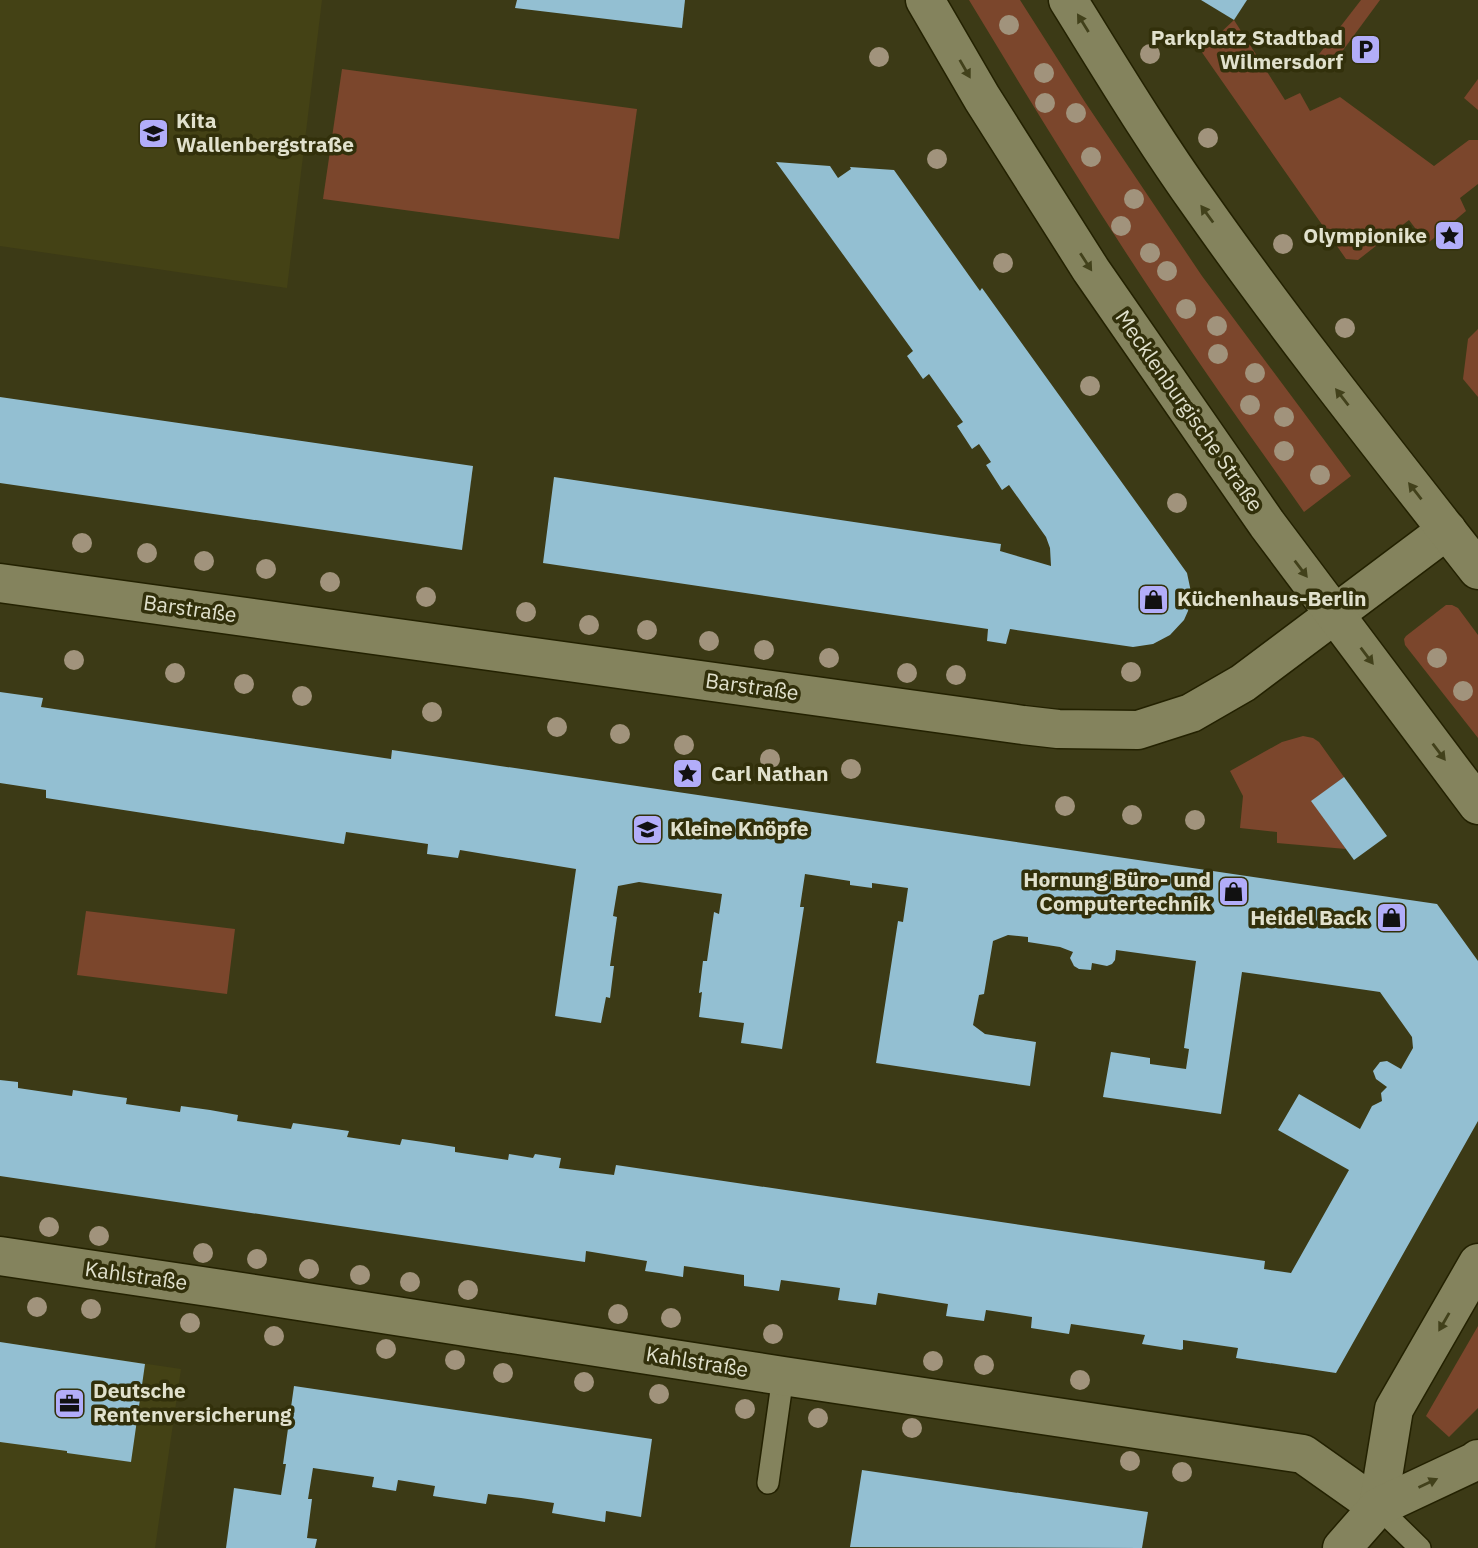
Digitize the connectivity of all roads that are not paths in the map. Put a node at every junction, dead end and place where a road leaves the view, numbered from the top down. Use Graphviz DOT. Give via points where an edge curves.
graph roads {
  1 [pos="925,0"];
  2 [pos="1068,0"];
  3 [pos="1447,530"];
  4 [pos="1478,570"];
  5 [pos="0,583"];
  6 [pos="1334,614"];
  7 [pos="1478,805"];
  8 [pos="0,1256"];
  9 [pos="1478,1263"];
  10 [pos="783,1376"];
  11 [pos="1478,1459"];
  12 [pos="768,1483"];
  13 [pos="1378,1507"];
  14 [pos="1342,1548"];
  15 [pos="1420,1548"];
  1 -- 6 [label="street, Mecklenburgische Straße, one-way" via="1091,270"];
  3 -- 2 [label="street, one-way" via="1199,204"];
  3 -- 4 [label="street"];
  3 -- 6 [label="street, Barstraße"];
  5 -- 6 [label="street, Barstraße" via="1058,729 1138,730 1191,713 1243,683"];
  6 -- 7 [label="street, Mecklenburgische Straße, one-way"];
  8 -- 10 [label="street, Kahlstraße"];
  9 -- 13 [label="street, one-way" via="1394,1409"];
  10 -- 12 [label="lane"];
  10 -- 13 [label="street, Kahlstraße" via="1303,1454"];
  13 -- 11 [label="street, one-way"];
  13 -- 14 [label="street"];
  13 -- 15 [label="lane"];
}
